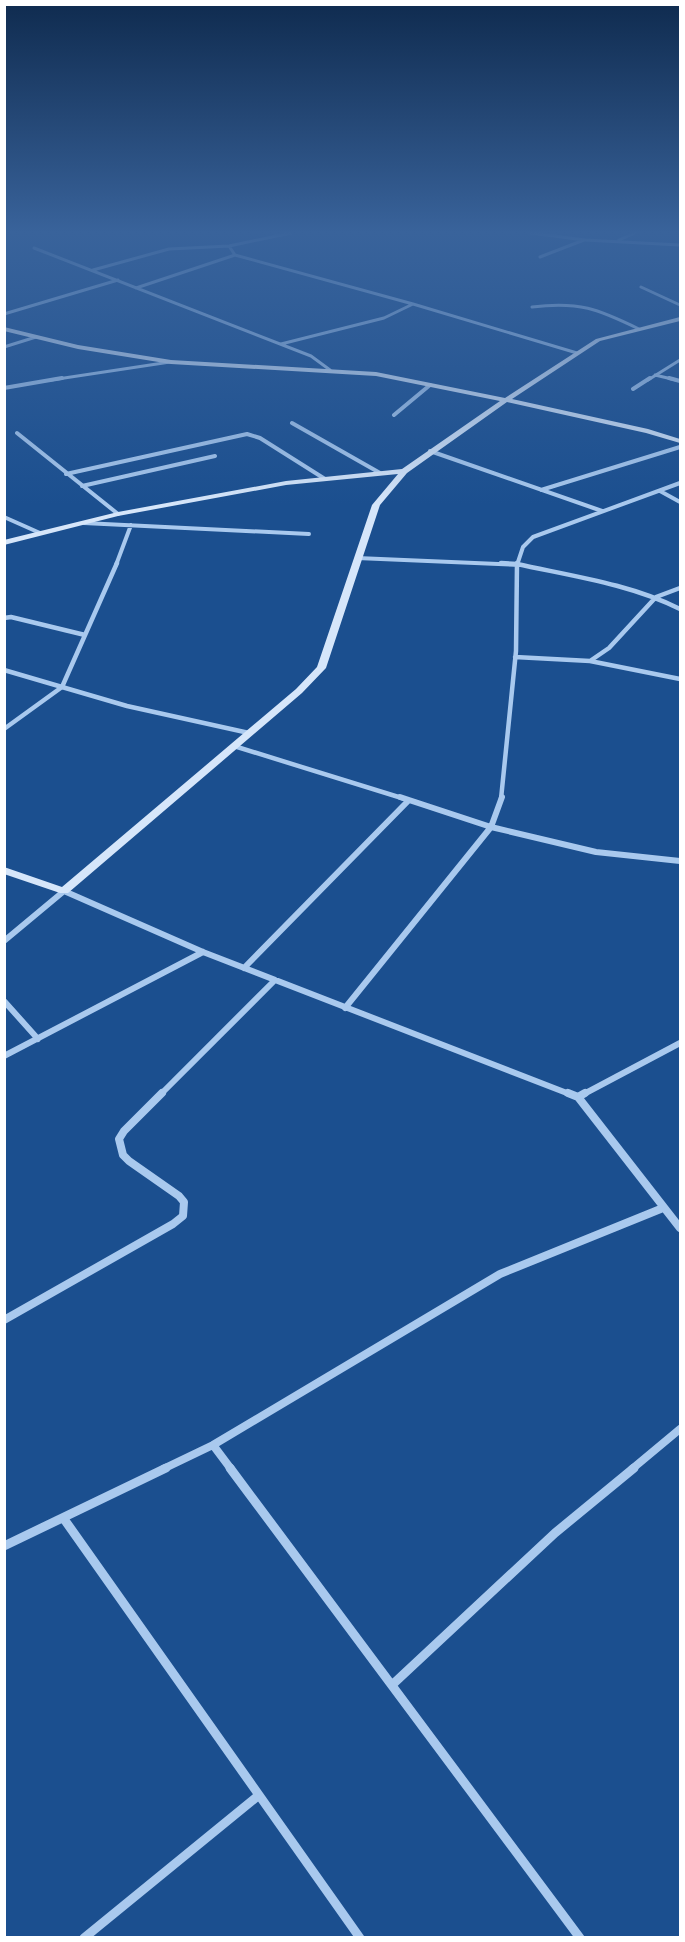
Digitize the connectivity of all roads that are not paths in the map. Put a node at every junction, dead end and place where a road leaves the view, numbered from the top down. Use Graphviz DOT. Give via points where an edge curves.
graph roads {
  1 [pos="228,324"];
  2 [pos="361,324"];
  3 [pos="479,324"];
  4 [pos="626,324"];
  5 [pos="662,324"];
  6 [pos="4,329"];
  7 [pos="639,329"];
  8 [pos="36,337"];
  9 [pos="280,344"];
  10 [pos="4,347"];
  11 [pos="577,353"];
  12 [pos="681,360"];
  13 [pos="171,362"];
  14 [pos="330,370"];
  15 [pos="654,375"];
  16 [pos="681,381"];
  17 [pos="430,385"];
  18 [pos="4,388"];
  19 [pos="633,389"];
  20 [pos="506,400"];
  21 [pos="394,415"];
  22 [pos="292,423"];
  23 [pos="17,433"];
  24 [pos="681,441"];
  25 [pos="681,447"];
  26 [pos="430,451"];
  27 [pos="215,456"];
  28 [pos="404,471"];
  29 [pos="380,473"];
  30 [pos="66,474"];
  31 [pos="325,479"];
  32 [pos="681,483"];
  33 [pos="82,486"];
  34 [pos="541,490"];
  35 [pos="660,491"];
  36 [pos="681,502"];
  37 [pos="603,511"];
  38 [pos="118,514"];
  39 [pos="4,517"];
  40 [pos="83,523"];
  41 [pos="131,525"];
  42 [pos="40,533"];
  43 [pos="309,534"];
  44 [pos="4,543"];
  45 [pos="357,558"];
  46 [pos="517,564"];
  47 [pos="681,588"];
  48 [pos="656,597"];
  49 [pos="681,609"];
  50 [pos="4,618"];
  51 [pos="85,635"];
  52 [pos="515,657"];
  53 [pos="590,661"];
  54 [pos="4,670"];
  55 [pos="681,679"];
  56 [pos="62,687"];
  57 [pos="4,729"];
  58 [pos="249,733"];
  59 [pos="234,746"];
  60 [pos="409,800"];
  61 [pos="491,827"];
  62 [pos="681,861"];
  63 [pos="4,870"];
  64 [pos="64,891"];
  65 [pos="4,941"];
  66 [pos="203,952"];
  67 [pos="244,968"];
  68 [pos="275,980"];
  69 [pos="4,1001"];
  70 [pos="345,1008"];
  71 [pos="38,1039"];
  72 [pos="681,1043"];
  73 [pos="4,1056"];
  74 [pos="578,1097"];
  75 [pos="663,1208"];
  76 [pos="681,1228"];
  77 [pos="4,1320"];
  78 [pos="681,1429"];
  79 [pos="213,1445"];
  80 [pos="64,1519"];
  81 [pos="4,1546"];
  82 [pos="392,1685"];
  83 [pos="259,1795"];
  84 [pos="84,1938"];
  85 [pos="360,1938"];
  86 [pos="580,1938"];
  1 -- 9 [label="street"];
  2 -- 9 [label="street"];
  3 -- 11 [label="street"];
  4 -- 7 [label="street"];
  5 -- 7 [label="street"];
  6 -- 8 [label="street"];
  7 -- 11 [label="street" via="598,340"];
  8 -- 10 [label="street"];
  8 -- 13 [label="street"];
  9 -- 14 [label="street" via="316,358"];
  11 -- 20 [label="street"];
  12 -- 15 [label="street"];
  13 -- 14 [label="street"];
  13 -- 18 [label="street"];
  14 -- 17 [label="street"];
  15 -- 16 [label="street"];
  15 -- 19 [label="street"];
  17 -- 20 [label="street"];
  17 -- 21 [label="street"];
  20 -- 24 [label="street" via="648,430"];
  20 -- 26 [label="street"];
  22 -- 29 [label="street"];
  23 -- 30 [label="street"];
  25 -- 34 [label="street"];
  26 -- 28 [label="street"];
  26 -- 34 [label="street"];
  27 -- 33 [label="street"];
  28 -- 29 [label="street"];
  28 -- 45 [label="street" via="375,505"];
  29 -- 31 [label="street"];
  30 -- 31 [label="street" via="248,434"];
  30 -- 33 [label="street"];
  31 -- 38 [label="street"];
  32 -- 35 [label="street"];
  33 -- 38 [label="street"];
  34 -- 37 [label="street"];
  35 -- 36 [label="street"];
  35 -- 37 [label="street"];
  37 -- 46 [label="street" via="533,537 523,547"];
  38 -- 40 [label="street"];
  39 -- 42 [label="street"];
  40 -- 41 [label="street"];
  40 -- 42 [label="street"];
  41 -- 43 [label="street"];
  41 -- 51 [label="street"];
  42 -- 44 [label="street"];
  45 -- 46 [label="street"];
  45 -- 58 [label="street" via="321,668"];
  46 -- 48 [label="street"];
  46 -- 52 [label="street"];
  47 -- 48 [label="street"];
  48 -- 49 [label="street"];
  48 -- 53 [label="street" via="609,648"];
  50 -- 51 [label="street" via="11,616"];
  51 -- 56 [label="street"];
  52 -- 53 [label="street"];
  52 -- 61 [label="street" via="502,796"];
  53 -- 55 [label="street"];
  54 -- 56 [label="street"];
  56 -- 57 [label="street"];
  56 -- 58 [label="street"];
  58 -- 59 [label="street"];
  59 -- 60 [label="street"];
  59 -- 64 [label="street"];
  60 -- 61 [label="street"];
  60 -- 67 [label="street"];
  61 -- 62 [label="street" via="596,852"];
  61 -- 70 [label="street"];
  63 -- 64 [label="street"];
  64 -- 65 [label="street"];
  64 -- 66 [label="street"];
  66 -- 67 [label="street"];
  66 -- 71 [label="street"];
  67 -- 68 [label="street"];
  68 -- 70 [label="street"];
  68 -- 77 [label="street" via="119,1139 129,1161 184,1202 183,1216"];
  69 -- 71 [label="street"];
  70 -- 74 [label="street"];
  71 -- 73 [label="street"];
  72 -- 74 [label="street"];
  74 -- 75 [label="street"];
  75 -- 76 [label="street"];
  75 -- 79 [label="street" via="500,1274"];
  78 -- 82 [label="street" via="555,1533"];
  79 -- 80 [label="street"];
  79 -- 82 [label="street"];
  80 -- 81 [label="street"];
  80 -- 83 [label="street"];
  82 -- 86 [label="street"];
  83 -- 84 [label="street"];
  83 -- 85 [label="street"];
}
